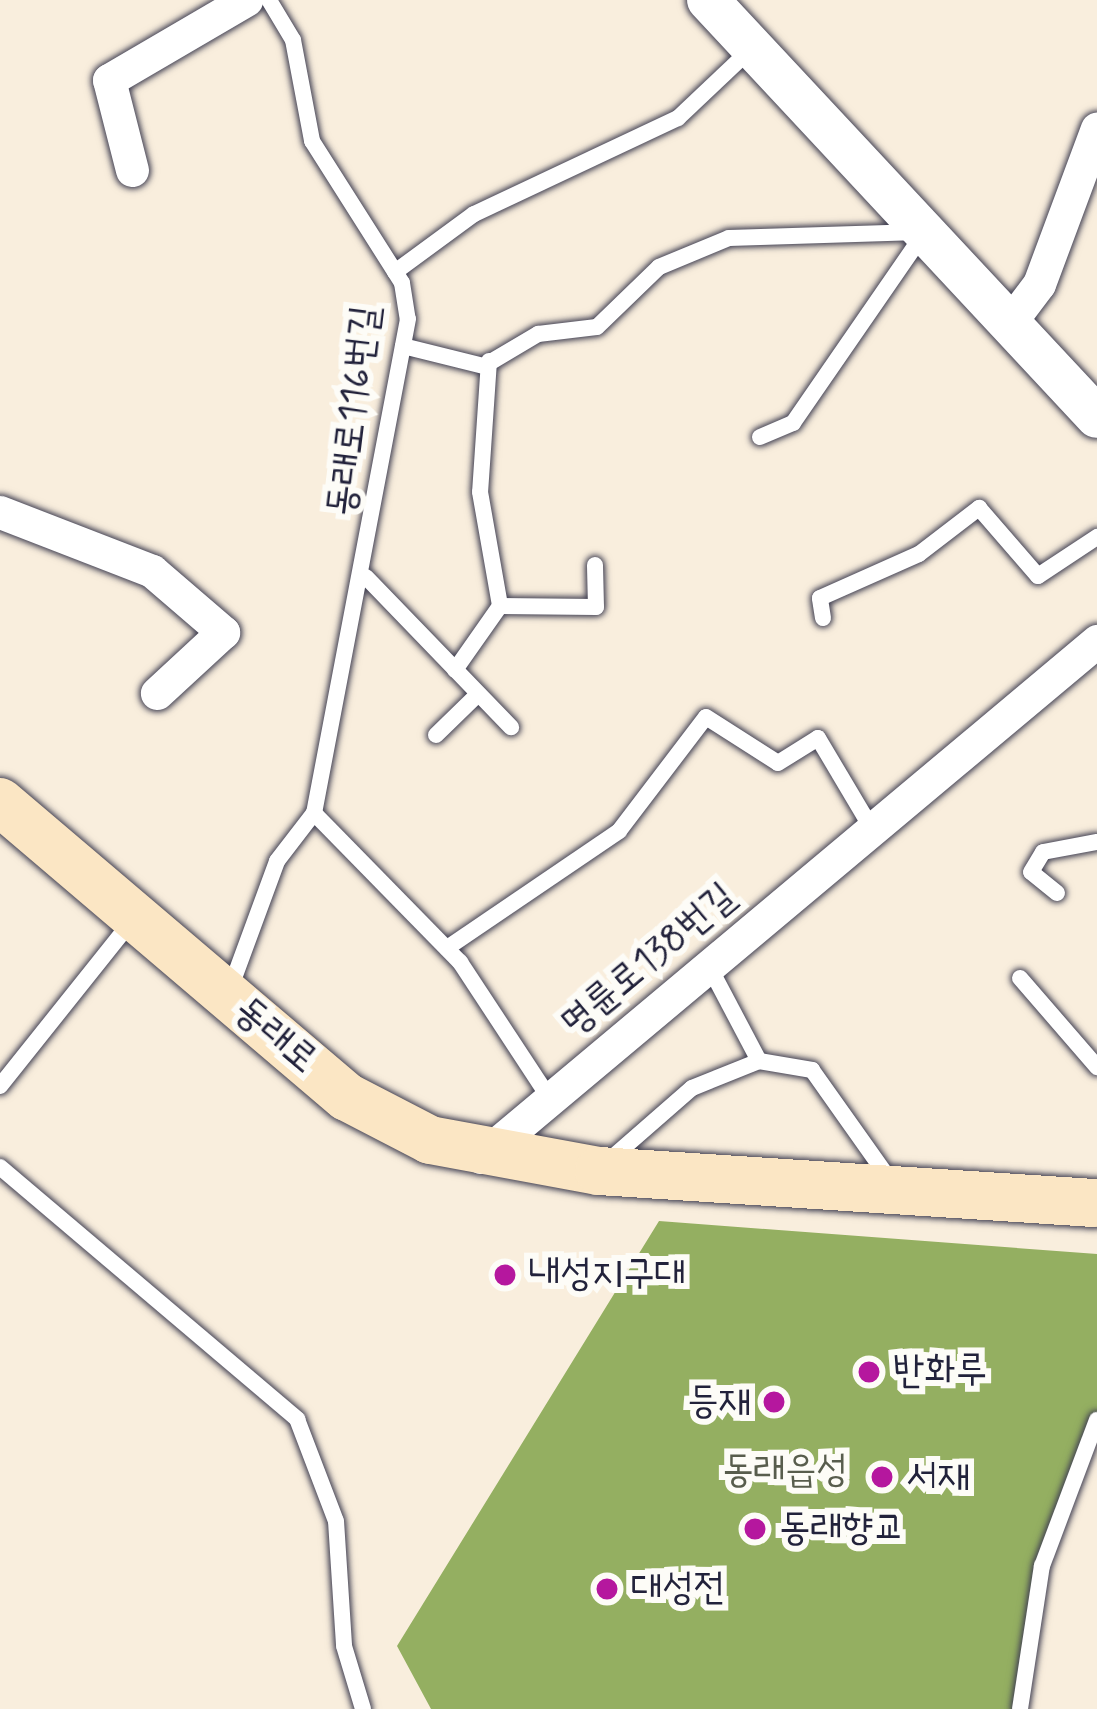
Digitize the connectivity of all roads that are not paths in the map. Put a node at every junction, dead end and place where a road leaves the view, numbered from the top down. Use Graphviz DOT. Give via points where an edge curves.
graph roads {
  1 [pos="246,0"];
  2 [pos="269,0"];
  3 [pos="708,0"];
  4 [pos="753,47"];
  5 [pos="1097,128"];
  6 [pos="132,170"];
  7 [pos="926,231"];
  8 [pos="395,272"];
  9 [pos="1011,321"];
  10 [pos="403,346"];
  11 [pos="489,362"];
  12 [pos="1097,417"];
  13 [pos="760,437"];
  14 [pos="0,512"];
  15 [pos="1097,537"];
  16 [pos="596,565"];
  17 [pos="366,577"];
  18 [pos="500,606"];
  19 [pos="823,619"];
  20 [pos="1097,641"];
  21 [pos="455,670"];
  22 [pos="157,693"];
  23 [pos="474,698"];
  24 [pos="511,727"];
  25 [pos="436,735"];
  26 [pos="0,802"];
  27 [pos="314,813"];
  28 [pos="872,829"];
  29 [pos="1097,842"];
  30 [pos="1057,893"];
  31 [pos="136,917"];
  32 [pos="447,948"];
  33 [pos="709,966"];
  34 [pos="1020,978"];
  35 [pos="228,996"];
  36 [pos="760,1060"];
  37 [pos="1097,1067"];
  38 [pos="0,1086"];
  39 [pos="550,1099"];
  40 [pos="479,1158"];
  41 [pos="0,1167"];
  42 [pos="599,1171"];
  43 [pos="897,1191"];
  44 [pos="1097,1203"];
  45 [pos="1097,1420"];
  46 [pos="364,1709"];
  47 [pos="1020,1709"];
  1 -- 6 [label="street" via="109,80"];
  2 -- 8 [label="lane, 동래로116번길" via="293,40 313,140"];
  3 -- 4 [label="street"];
  4 -- 7 [label="street"];
  4 -- 8 [label="lane" via="678,118 474,214"];
  5 -- 9 [label="street" via="1039,284"];
  7 -- 9 [label="street"];
  7 -- 11 [label="lane" via="729,238 659,266 597,327 538,334"];
  7 -- 13 [label="lane" via="793,424"];
  8 -- 10 [label="lane, 동래로116번길"];
  9 -- 12 [label="street"];
  10 -- 11 [label="lane"];
  10 -- 17 [label="lane, 동래로116번길"];
  11 -- 18 [label="lane" via="480,492"];
  14 -- 22 [label="street" via="152,572 224,632"];
  15 -- 19 [label="lane" via="1038,576 979,508 919,554 820,598"];
  16 -- 18 [label="lane" via="596,607"];
  17 -- 21 [label="lane, 동래로116번길"];
  17 -- 27 [label="lane, 동래로116번길"];
  18 -- 21 [label="lane"];
  20 -- 28 [label="street, 명륜로138번길"];
  21 -- 23 [label="lane, 동래로116번길"];
  23 -- 24 [label="lane, 동래로116번길"];
  23 -- 25 [label="lane"];
  26 -- 31 [label="main road, 동래로"];
  27 -- 32 [label="lane"];
  27 -- 35 [label="lane, 동래로116번길" via="278,861"];
  28 -- 32 [label="lane" via="818,738 778,763 706,717 620,831"];
  28 -- 33 [label="street, 명륜로138번길"];
  29 -- 30 [label="lane" via="1043,852 1031,872"];
  31 -- 35 [label="main road, 동래로"];
  31 -- 38 [label="lane"];
  32 -- 39 [label="lane"];
  33 -- 36 [label="lane"];
  33 -- 39 [label="street, 명륜로138번길"];
  34 -- 37 [label="lane"];
  35 -- 40 [label="main road, 동래로" via="347,1097"];
  36 -- 42 [label="lane" via="692,1088"];
  36 -- 43 [label="lane" via="812,1070"];
  39 -- 40 [label="street, 명륜로138번길"];
  40 -- 42 [label="main road, 동래로"];
  41 -- 46 [label="lane" via="297,1419 336,1521 344,1646"];
  42 -- 43 [label="main road, 동래로"];
  43 -- 44 [label="main road, 동래로"];
  45 -- 47 [label="lane" via="1042,1566"];
}
